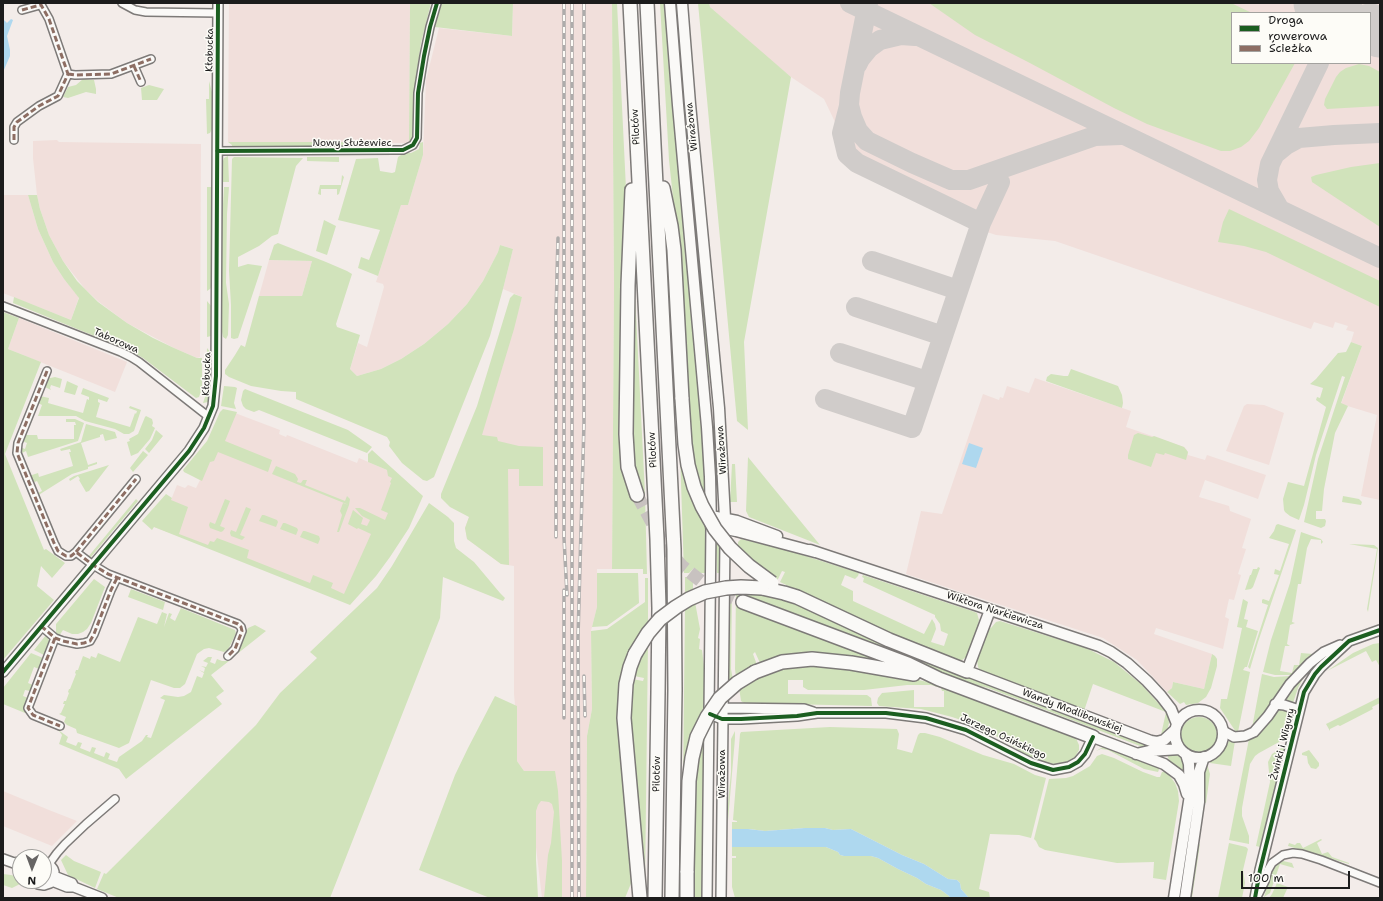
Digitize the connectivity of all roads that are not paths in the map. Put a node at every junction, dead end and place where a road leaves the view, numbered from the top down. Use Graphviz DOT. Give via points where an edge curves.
graph roads {
  1 [pos="122,3"];
  2 [pos="218,3"];
  3 [pos="437,3"];
  4 [pos="630,3"];
  5 [pos="647,3"];
  6 [pos="670,3"];
  7 [pos="682,3"];
  8 [pos="40,4"];
  9 [pos="22,10"];
  10 [pos="218,13"];
  11 [pos="151,59"];
  12 [pos="134,66"];
  13 [pos="68,74"];
  14 [pos="141,82"];
  15 [pos="14,140"];
  16 [pos="654,149"];
  17 [pos="217,151"];
  18 [pos="637,154"];
  19 [pos="3,306"];
  20 [pos="47,371"];
  21 [pos="209,416"];
  22 [pos="136,479"];
  23 [pos="637,494"];
  24 [pos="711,521"];
  25 [pos="725,523"];
  26 [pos="76,552"];
  27 [pos="93,565"];
  28 [pos="117,578"];
  29 [pos="767,585"];
  30 [pos="743,602"];
  31 [pos="990,610"];
  32 [pos="41,626"];
  33 [pos="1380,630"];
  34 [pos="55,638"];
  35 [pos="1348,641"];
  36 [pos="228,656"];
  37 [pos="967,671"];
  38 [pos="3,672"];
  39 [pos="939,679"];
  40 [pos="1162,696"];
  41 [pos="1275,704"];
  42 [pos="723,708"];
  43 [pos="1299,710"];
  44 [pos="1191,712"];
  45 [pos="817,713"];
  46 [pos="710,714"];
  47 [pos="722,718"];
  48 [pos="60,726"];
  49 [pos="1176,727"];
  50 [pos="1223,731"];
  51 [pos="1093,737"];
  52 [pos="1183,752"];
  53 [pos="1136,754"];
  54 [pos="1204,757"];
  55 [pos="115,799"];
  56 [pos="1189,801"];
  57 [pos="52,858"];
  58 [pos="52,868"];
  59 [pos="1353,873"];
  60 [pos="53,878"];
  61 [pos="1380,879"];
  62 [pos="1380,884"];
  63 [pos="102,898"];
  64 [pos="640,898"];
  65 [pos="655,898"];
  66 [pos="672,898"];
  67 [pos="687,898"];
  68 [pos="707,898"];
  69 [pos="721,898"];
  70 [pos="1174,898"];
  71 [pos="1185,898"];
  72 [pos="1256,898"];
  1 -- 10 [label="street" via="146,12"];
  2 -- 10 [label="street, Kłobucka"];
  3 -- 17 [label="street, Nowy Służewiec" via="424,56 418,93 417,138 413,145 403,150"];
  4 -- 18 [label="highway, Pilotów"];
  5 -- 16 [label="highway, Pilotów"];
  6 -- 24 [label="main road, Wirażowa" via="707,427"];
  7 -- 25 [label="main road, Wirażowa" via="719,408"];
  8 -- 9 [label="street"];
  8 -- 13 [label="street" via="50,20"];
  10 -- 17 [label="street, Kłobucka"];
  11 -- 12 [label="street"];
  12 -- 13 [label="street" via="107,75"];
  12 -- 14 [label="street"];
  13 -- 15 [label="street" via="58,96 18,122 14,127"];
  16 -- 29 [label="highway, bridge" via="671,226 682,399 687,459 692,482 715,529"];
  16 -- 66 [label="highway, Pilotów" via="674,556"];
  17 -- 21 [label="street, Kłobucka" via="216,376 215,398"];
  18 -- 23 [label="highway" via="633,171 626,426 627,463"];
  18 -- 65 [label="highway, Pilotów" via="657,547"];
  19 -- 21 [label="street, Taborowa" via="109,347 139,362"];
  20 -- 26 [label="street" via="18,443 17,452 56,547 66,556"];
  21 -- 27 [label="street, Kłobucka" via="200,436 189,451"];
  22 -- 26 [label="street"];
  24 -- 25 [label="main road, Wiktora Narkiewicza"];
  24 -- 46 [label="street, Wirażowa"];
  25 -- 31 [label="main road, Wiktora Narkiewicza"];
  25 -- 42 [label="street, Wirażowa"];
  26 -- 27 [label="street"];
  27 -- 28 [label="street"];
  27 -- 32 [label="street, Kłobucka"];
  28 -- 34 [label="street" via="90,641 77,644"];
  28 -- 36 [label="street" via="238,624 242,631 235,649"];
  29 -- 37 [label="highway" via="889,640"];
  29 -- 64 [label="highway, bridge" via="722,588 705,592 676,607 660,619 644,639 630,667 624,718"];
  30 -- 39 [label="highway" via="908,664"];
  31 -- 37 [label="main road"];
  31 -- 40 [label="main road, Wiktora Narkiewicza" via="1105,649 1127,663"];
  32 -- 34 [label="street"];
  32 -- 38 [label="street, Kłobucka"];
  33 -- 35 [label="street, Żwirki i Wigury"];
  34 -- 48 [label="street" via="28,708 33,715"];
  35 -- 41 [label="street" via="1324,652 1310,663"];
  35 -- 43 [label="street, Żwirki i Wigury" via="1315,674 1304,692"];
  37 -- 49 [label="main road, Wandy Modlibowskiej" via="1151,741 1164,740"];
  39 -- 51 [label="highway"];
  39 -- 67 [label="highway, bridge" via="886,668 817,659 782,662 755,672 735,685 717,702 705,719 692,758 689,781"];
  40 -- 44 [label="main road, Wiktora Narkiewicza"];
  40 -- 49 [label="main road, Wiktora Narkiewicza" via="1171,709"];
  41 -- 43 [label="street"];
  41 -- 50 [label="street" via="1259,728 1250,734 1234,736"];
  42 -- 45 [label="street, Jerzego Osińskiego" via="804,709"];
  42 -- 46 [label="street"];
  42 -- 47 [label="street, Wirażowa"];
  43 -- 72 [label="street, Żwirki i Wigury" via="1260,870"];
  44 -- 49 [label="main road" via="1184,716"];
  44 -- 50 [label="main road" via="1201,711 1213,715"];
  45 -- 47 [label="street, Jerzego Osińskiego"];
  45 -- 51 [label="street, Jerzego Osińskiego" via="886,713 938,721 966,730 1031,763 1053,770 1068,768 1078,762"];
  46 -- 47 [label="street, Jerzego Osińskiego"];
  46 -- 68 [label="street, Wirażowa"];
  47 -- 69 [label="street, Wirażowa"];
  49 -- 52 [label="main road" via="1176,740"];
  50 -- 54 [label="main road" via="1222,742 1218,748 1213,754"];
  51 -- 53 [label="main road, Wandy Modlibowskiej"];
  52 -- 53 [label="main road" via="1149,751"];
  52 -- 54 [label="main road" via="1196,758"];
  52 -- 56 [label="main road" via="1189,764"];
  53 -- 56 [label="main road, Wandy Modlibowskiej" via="1164,764 1179,775"];
  54 -- 71 [label="main road" via="1199,772 1199,802"];
  55 -- 57 [label="street"];
  56 -- 70 [label="main road"];
  58 -- 60 [label="street"];
  59 -- 61 [label="street"];
  59 -- 62 [label="street"];
  59 -- 72 [label="street" via="1302,854 1283,855 1269,866"];
  60 -- 63 [label="street" via="67,887 74,887"];
}
